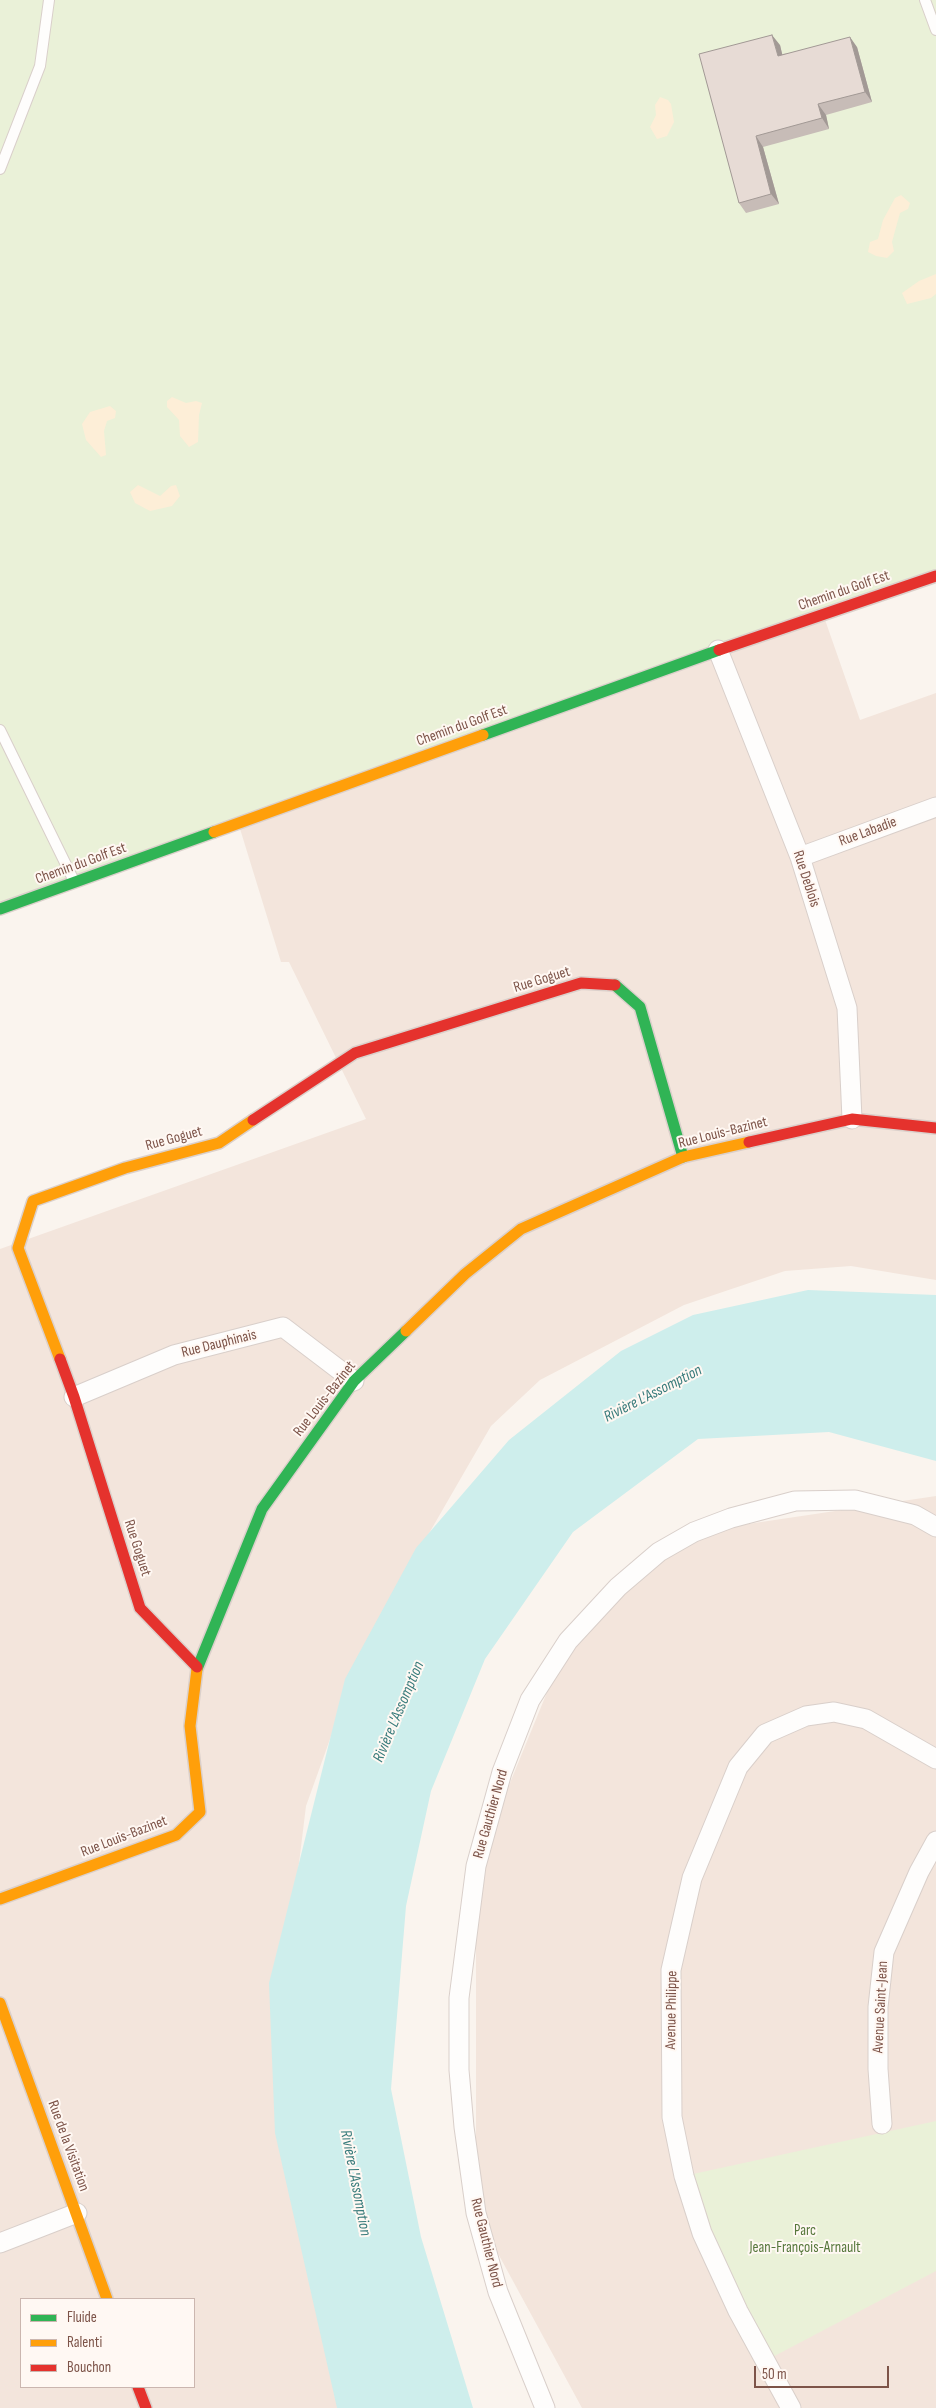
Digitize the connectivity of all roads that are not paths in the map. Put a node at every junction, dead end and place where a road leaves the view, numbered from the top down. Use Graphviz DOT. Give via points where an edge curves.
graph roads {
  1 [pos="49,0"];
  2 [pos="926,0"];
  3 [pos="936,30"];
  4 [pos="0,170"];
  5 [pos="936,576"];
  6 [pos="718,650"];
  7 [pos="0,730"];
  8 [pos="936,807"];
  9 [pos="800,858"];
  10 [pos="74,882"];
  11 [pos="0,909"];
  12 [pos="852,1118"];
  13 [pos="936,1128"];
  14 [pos="684,1157"];
  15 [pos="354,1381"];
  16 [pos="74,1397"];
  17 [pos="936,1527"];
  18 [pos="197,1667"];
  19 [pos="936,1759"];
  20 [pos="936,1841"];
  21 [pos="0,1899"];
  22 [pos="0,2003"];
  23 [pos="882,2124"];
  24 [pos="77,2213"];
  25 [pos="0,2243"];
  26 [pos="107,2298"];
  27 [pos="138,2388"];
  28 [pos="146,2408"];
  29 [pos="544,2408"];
  30 [pos="791,2408"];
  1 -- 4 [label="lane" via="40,66"];
  2 -- 3 [label="lane"];
  5 -- 6 [label="street, Chemin du Golf Est"];
  6 -- 9 [label="street, Rue Deblois"];
  6 -- 10 [label="street, Chemin du Golf Est"];
  7 -- 10 [label="lane"];
  8 -- 9 [label="street, Rue Labadie"];
  9 -- 12 [label="street, Rue Deblois" via="848,1008"];
  10 -- 11 [label="street, Chemin du Golf Est"];
  12 -- 13 [label="street, Rue Louis-Bazinet"];
  12 -- 14 [label="street, Rue Louis-Bazinet"];
  14 -- 15 [label="street, Rue Louis-Bazinet" via="522,1229 466,1274"];
  14 -- 16 [label="street, Rue Goguet" via="640,1007 615,985 581,983 355,1052 218,1143 125,1168 33,1201 18,1248"];
  15 -- 16 [label="street, Rue Dauphinais" via="283,1328 174,1355"];
  15 -- 18 [label="street, Rue Louis-Bazinet" via="262,1510"];
  16 -- 18 [label="street, Rue Goguet" via="140,1608"];
  17 -- 29 [label="street, Rue Gauthier Nord" via="915,1516 855,1500 795,1501 731,1518 694,1532 659,1552 618,1587 568,1641 530,1700 502,1772 476,1866 459,1998 459,2070 476,2214 498,2292"];
  18 -- 21 [label="street, Rue Louis-Bazinet" via="190,1726 200,1812 176,1835"];
  19 -- 30 [label="street, Avenue Philippe" via="866,1719 834,1712 806,1716 764,1734 738,1767 692,1878 671,1970 672,2117 684,2176 702,2234 738,2311"];
  20 -- 23 [label="street, Avenue Saint-Jean" via="884,1952 878,2007"];
  22 -- 24 [label="street, Rue de la Visitation"];
  24 -- 25 [label="street"];
  24 -- 26 [label="street, Rue de la Visitation"];
  27 -- 28 [label="street"];
}
